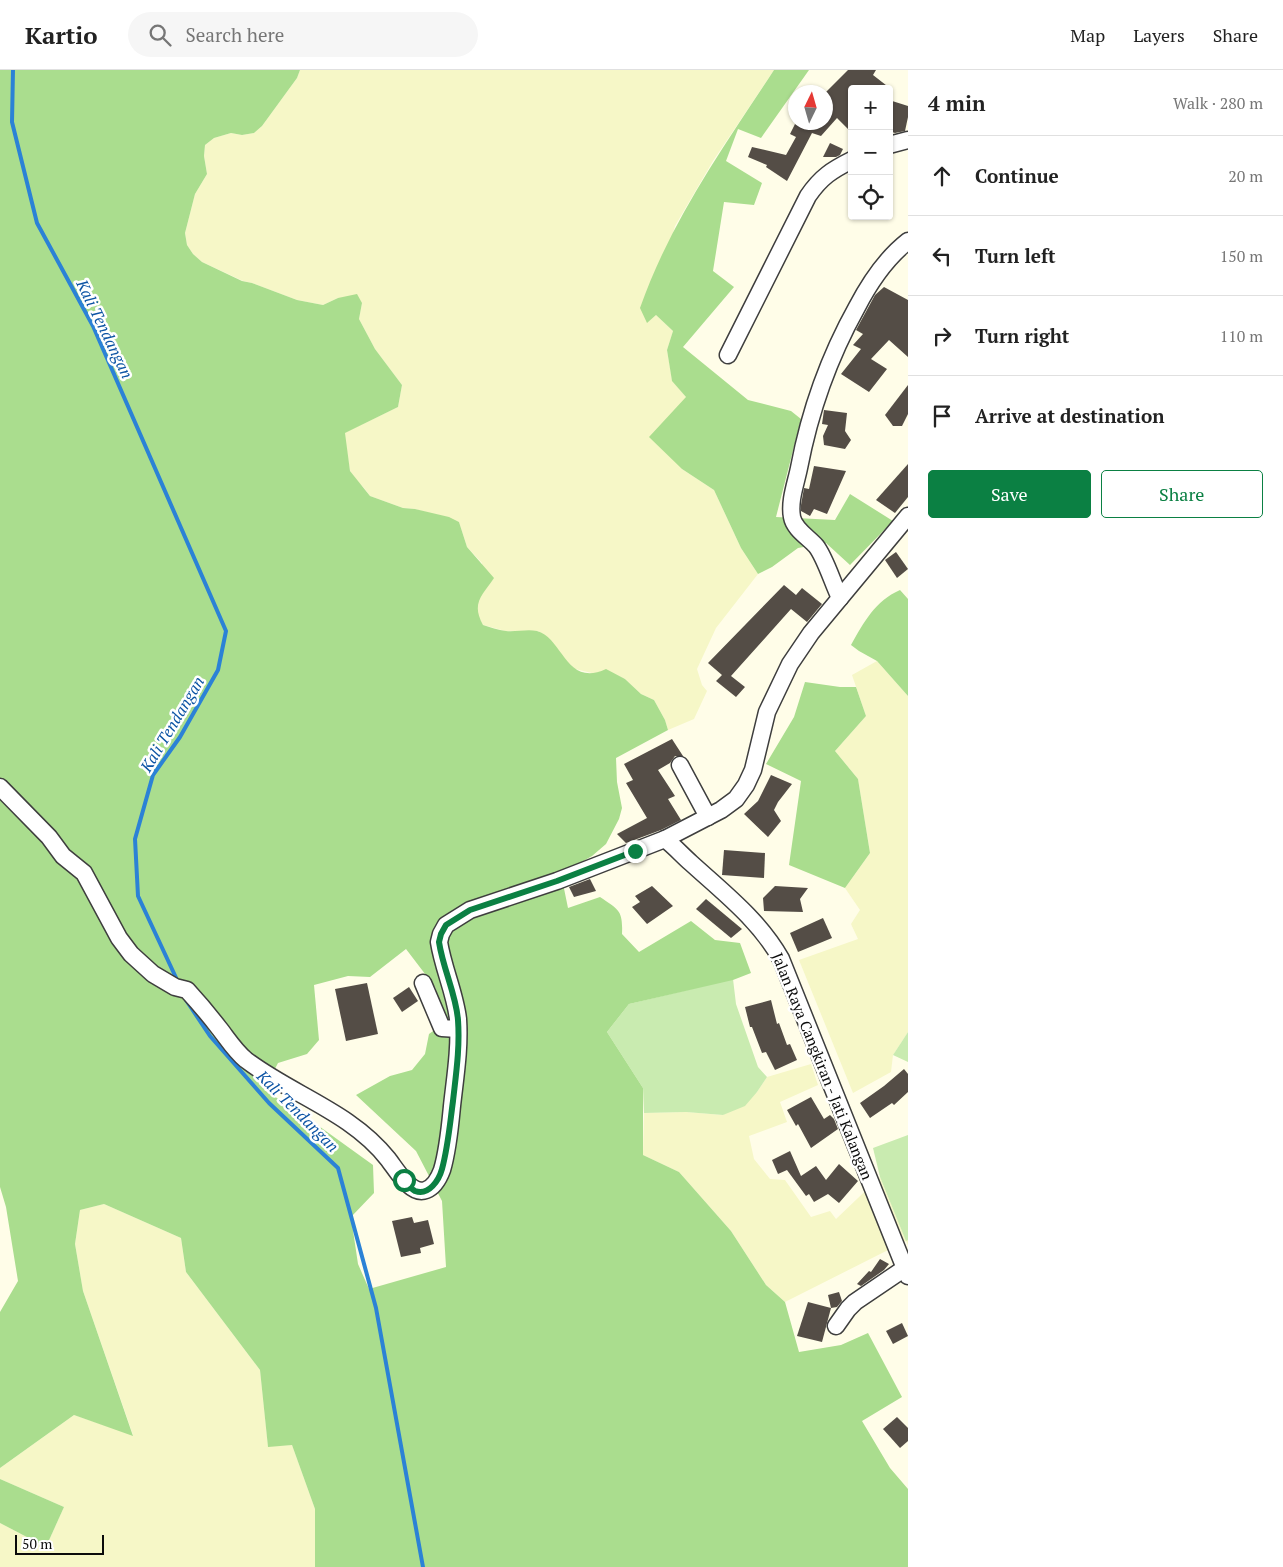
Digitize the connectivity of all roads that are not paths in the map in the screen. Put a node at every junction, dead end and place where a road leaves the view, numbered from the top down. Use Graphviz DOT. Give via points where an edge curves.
graph roads {
  1 [pos="908,140"];
  2 [pos="893,144"];
  3 [pos="848,162"];
  4 [pos="908,241"];
  5 [pos="728,355"];
  6 [pos="907,520"];
  7 [pos="840,598"];
  8 [pos="680,765"];
  9 [pos="0,786"];
  10 [pos="708,817"];
  11 [pos="665,839"];
  12 [pos="423,983"];
  13 [pos="458,1029"];
  14 [pos="906,1272"];
  15 [pos="836,1326"];
  1 -- 2 [label="street"];
  3 -- 5 [label="street" via="819,181 808,196"];
  4 -- 7 [label="street" via="878,273 837,342 806,430 792,503 795,525 817,548"];
  6 -- 7 [label="street"];
  7 -- 10 [label="street" via="790,664 767,712 754,770 746,786 736,800"];
  8 -- 10 [label="street"];
  9 -- 13 [label="street" via="63,856 84,872 131,954 153,974 181,989 244,1058 355,1127 380,1149 414,1191 428,1190 442,1170 450,1123"];
  10 -- 11 [label="street"];
  11 -- 13 [label="street" via="557,881 470,910 446,925 439,942 455,1003"];
  11 -- 14 [label="street, Jalan Raya Cangkiran - Jati Kalangan" via="762,929 781,959"];
  12 -- 13 [label="street" via="442,1028"];
  14 -- 15 [label="street" via="855,1302"];
}
